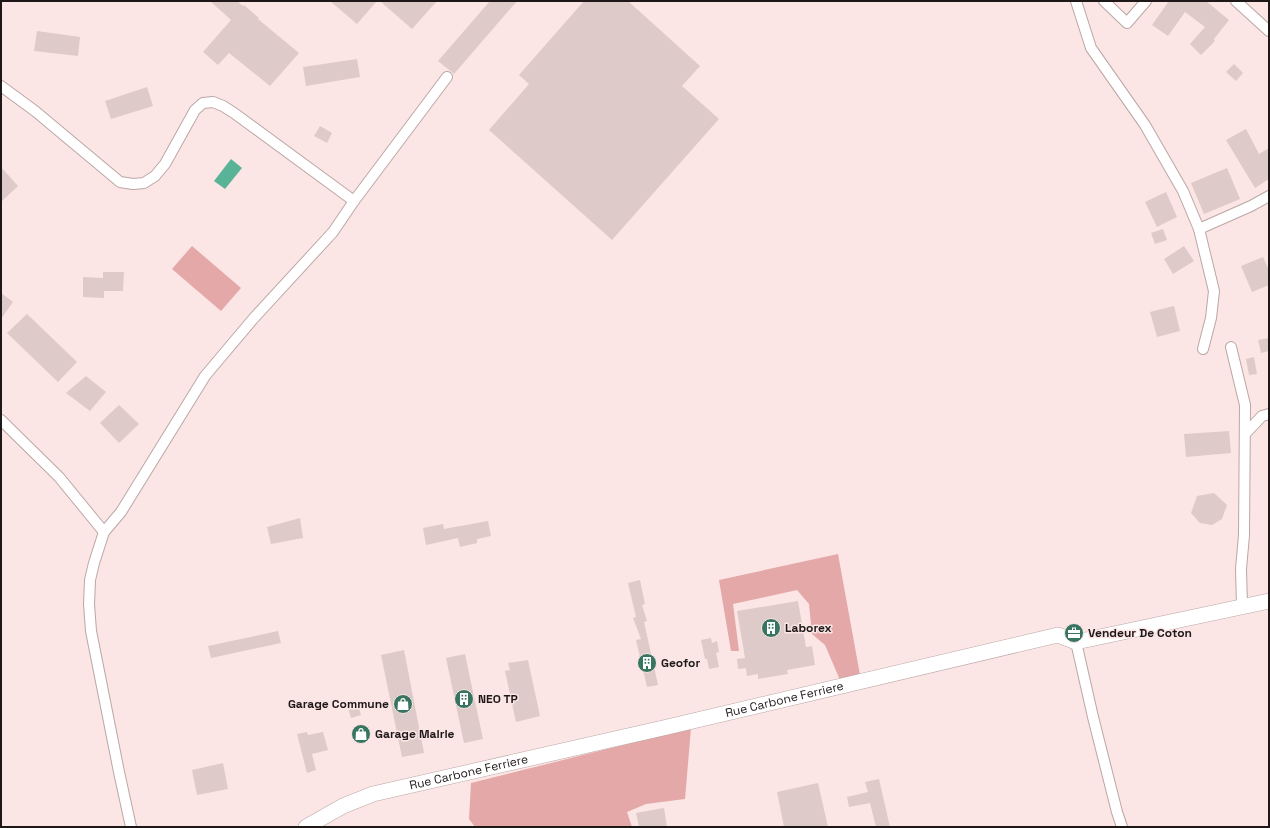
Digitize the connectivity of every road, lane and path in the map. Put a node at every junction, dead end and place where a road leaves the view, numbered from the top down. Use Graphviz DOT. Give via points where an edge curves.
graph roads {
  1 [pos="1076,1"];
  2 [pos="1104,1"];
  3 [pos="1146,1"];
  4 [pos="1236,1"];
  5 [pos="1269,31"];
  6 [pos="448,76"];
  7 [pos="1,86"];
  8 [pos="1269,196"];
  9 [pos="354,201"];
  10 [pos="1199,229"];
  11 [pos="1231,347"];
  12 [pos="1203,349"];
  13 [pos="1269,414"];
  14 [pos="1,420"];
  15 [pos="1245,434"];
  16 [pos="104,532"];
  17 [pos="1269,601"];
  18 [pos="1242,606"];
  19 [pos="1076,642"];
  20 [pos="131,827"];
  21 [pos="306,827"];
  22 [pos="1122,827"];
  1 -- 10 [label="street" via="1091,48 1145,125 1183,191"];
  2 -- 3 [label="street" via="1127,23"];
  4 -- 5 [label="street"];
  6 -- 9 [label="street"];
  7 -- 9 [label="street" via="120,182 144,183 155,176 165,164 195,110 203,103 213,102 234,113"];
  8 -- 10 [label="street"];
  9 -- 16 [label="street" via="333,232 206,376 121,512"];
  10 -- 12 [label="street" via="1214,291 1211,318"];
  11 -- 15 [label="street" via="1245,404"];
  13 -- 15 [label="street" via="1262,416"];
  14 -- 16 [label="street" via="59,477"];
  15 -- 18 [label="street"];
  16 -- 20 [label="street" via="90,580 91,631"];
  17 -- 18 [label="street"];
  18 -- 19 [label="street"];
  19 -- 21 [label="street, Rue Carbone Ferriere" via="1058,635 655,730 406,785 360,798"];
  19 -- 22 [label="street"];
}
